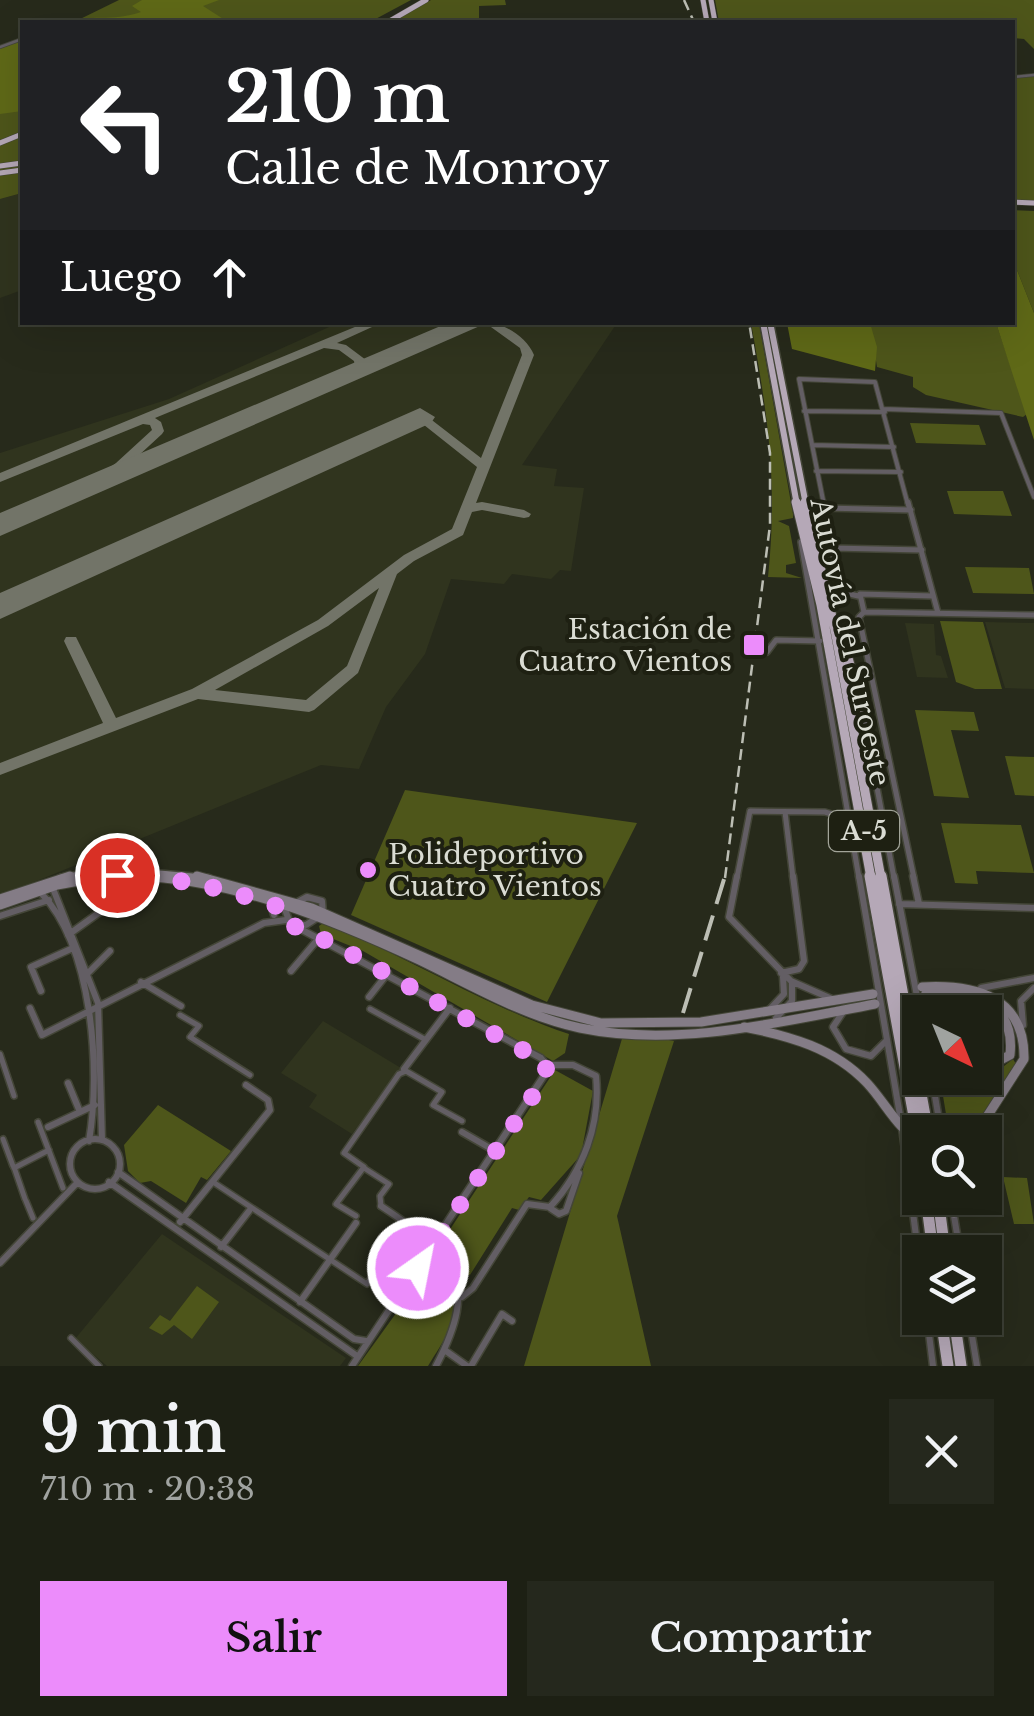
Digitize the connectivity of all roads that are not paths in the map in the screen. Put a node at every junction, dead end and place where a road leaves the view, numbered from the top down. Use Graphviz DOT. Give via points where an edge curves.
graph roads {
  1 [pos="417,0"];
  2 [pos="426,0"];
  3 [pos="382,20"];
  4 [pos="391,20"];
  5 [pos="767,325"];
  6 [pos="767,325"];
  7 [pos="884,410"];
  8 [pos="804,411"];
  9 [pos="810,445"];
  10 [pos="894,446"];
  11 [pos="816,470"];
  12 [pos="901,472"];
  13 [pos="1034,497"];
  14 [pos="824,508"];
  15 [pos="911,510"];
  16 [pos="799,515"];
  17 [pos="832,548"];
  18 [pos="922,550"];
  19 [pos="825,583"];
  20 [pos="858,596"];
  21 [pos="933,596"];
  22 [pos="864,612"];
  23 [pos="938,613"];
  24 [pos="1034,615"];
  25 [pos="820,640"];
  26 [pos="767,652"];
  27 [pos="862,708"];
  28 [pos="847,804"];
  29 [pos="784,812"];
  30 [pos="824,812"];
  31 [pos="850,822"];
  32 [pos="43,889"];
  33 [pos="48,900"];
  34 [pos="0,902"];
  35 [pos="31,902"];
  36 [pos="272,904"];
  37 [pos="899,904"];
  38 [pos="919,904"];
  39 [pos="288,906"];
  40 [pos="1034,908"];
  41 [pos="100,912"];
  42 [pos="274,915"];
  43 [pos="0,916"];
  44 [pos="318,918"];
  45 [pos="286,920"];
  46 [pos="264,923"];
  47 [pos="294,926"];
  48 [pos="68,936"];
  49 [pos="316,937"];
  50 [pos="73,948"];
  51 [pos="110,951"];
  52 [pos="291,972"];
  53 [pos="88,973"];
  54 [pos="782,973"];
  55 [pos="388,974"];
  56 [pos="1034,978"];
  57 [pos="792,981"];
  58 [pos="141,982"];
  59 [pos="981,988"];
  60 [pos="1034,988"];
  61 [pos="41,991"];
  62 [pos="917,995"];
  63 [pos="958,995"];
  64 [pos="369,998"];
  65 [pos="835,999"];
  66 [pos="98,1004"];
  67 [pos="790,1006"];
  68 [pos="858,1007"];
  69 [pos="30,1008"];
  70 [pos="450,1008"];
  71 [pos="370,1009"];
  72 [pos="181,1010"];
  73 [pos="770,1010"];
  74 [pos="92,1011"];
  75 [pos="1002,1016"];
  76 [pos="776,1018"];
  77 [pos="1023,1025"];
  78 [pos="738,1026"];
  79 [pos="887,1038"];
  80 [pos="426,1040"];
  81 [pos="0,1054"];
  82 [pos="1002,1059"];
  83 [pos="546,1064"];
  84 [pos="405,1070"];
  85 [pos="250,1075"];
  86 [pos="68,1083"];
  87 [pos="246,1085"];
  88 [pos="14,1096"];
  89 [pos="102,1099"];
  90 [pos="94,1105"];
  91 [pos="80,1112"];
  92 [pos="914,1115"];
  93 [pos="925,1115"];
  94 [pos="988,1115"];
  95 [pos="38,1122"];
  96 [pos="462,1122"];
  97 [pos="902,1126"];
  98 [pos="48,1127"];
  99 [pos="462,1132"];
  100 [pos="3,1139"];
  101 [pos="102,1140"];
  102 [pos="89,1142"];
  103 [pos="49,1150"];
  104 [pos="495,1151"];
  105 [pos="581,1165"];
  106 [pos="13,1167"];
  107 [pos="364,1167"];
  108 [pos="118,1172"];
  109 [pos="110,1182"];
  110 [pos="213,1182"];
  111 [pos="75,1185"];
  112 [pos="63,1188"];
  113 [pos="381,1206"];
  114 [pos="550,1208"];
  115 [pos="251,1210"];
  116 [pos="33,1218"];
  117 [pos="356,1219"];
  118 [pos="179,1223"];
  119 [pos="436,1242"];
  120 [pos="221,1247"];
  121 [pos="330,1259"];
  122 [pos="0,1263"];
  123 [pos="401,1294"];
  124 [pos="462,1297"];
  125 [pos="300,1302"];
  126 [pos="512,1321"];
  127 [pos="928,1335"];
  128 [pos="944,1335"];
  129 [pos="956,1335"];
  130 [pos="972,1335"];
  131 [pos="70,1338"];
  132 [pos="369,1340"];
  133 [pos="446,1351"];
  134 [pos="354,1362"];
  135 [pos="99,1366"];
  136 [pos="436,1366"];
  137 [pos="469,1366"];
  138 [pos="933,1366"];
  139 [pos="948,1366"];
  140 [pos="961,1366"];
  141 [pos="977,1366"];
  1 -- 3 [label="highway"];
  2 -- 4 [label="highway"];
  5 -- 16 [label="highway, Autovía del Suroeste / A-5"];
  6 -- 19 [label="highway, Autovía del Suroeste / A-5"];
  7 -- 8 [label="street"];
  7 -- 8 [label="street" via="874,381 799,379"];
  7 -- 10 [label="street"];
  7 -- 13 [label="street" via="1003,415"];
  8 -- 9 [label="street"];
  9 -- 10 [label="street"];
  9 -- 11 [label="street"];
  10 -- 12 [label="street"];
  11 -- 12 [label="street"];
  11 -- 14 [label="street"];
  12 -- 15 [label="street"];
  14 -- 15 [label="street"];
  14 -- 17 [label="street"];
  15 -- 18 [label="street"];
  16 -- 25 [label="street"];
  16 -- 92 [label="highway, Autovía del Suroeste / A-5" via="822,604"];
  17 -- 18 [label="street"];
  17 -- 20 [label="street" via="841,592"];
  18 -- 21 [label="street"];
  19 -- 27 [label="highway"];
  19 -- 93 [label="highway, Autovía del Suroeste / A-5"];
  20 -- 21 [label="street"];
  20 -- 22 [label="street"];
  21 -- 23 [label="street"];
  22 -- 23 [label="street"];
  22 -- 38 [label="street" via="859,617"];
  23 -- 24 [label="street"];
  25 -- 26 [label="street" via="776,640"];
  25 -- 28 [label="street"];
  27 -- 37 [label="street"];
  28 -- 30 [label="street"];
  28 -- 31 [label="street"];
  29 -- 30 [label="street"];
  29 -- 54 [label="street" via="804,962"];
  29 -- 54 [label="street" via="750,811 731,924"];
  30 -- 31 [label="street"];
  31 -- 79 [label="street"];
  32 -- 33 [label="street"];
  32 -- 34 [label="main road"];
  32 -- 34 [label="main road"];
  32 -- 35 [label="street"];
  32 -- 36 [label="main road" via="90,878 150,876"];
  32 -- 39 [label="main road" via="96,870 133,868 202,878"];
  32 -- 48 [label="street"];
  33 -- 35 [label="street"];
  33 -- 48 [label="street"];
  35 -- 43 [label="street"];
  36 -- 39 [label="main road"];
  36 -- 42 [label="street"];
  37 -- 38 [label="street"];
  37 -- 62 [label="street"];
  38 -- 40 [label="street"];
  39 -- 42 [label="street"];
  39 -- 44 [label="main road"];
  39 -- 44 [label="street" via="316,897 325,904"];
  39 -- 45 [label="street"];
  41 -- 48 [label="street"];
  42 -- 46 [label="street"];
  44 -- 47 [label="street"];
  44 -- 49 [label="street" via="308,930"];
  44 -- 73 [label="main road" via="390,939 527,1003 588,1020 653,1026"];
  44 -- 78 [label="main road" via="512,1007 567,1024 622,1034"];
  45 -- 46 [label="street"];
  45 -- 47 [label="street"];
  46 -- 58 [label="street"];
  47 -- 49 [label="street"];
  48 -- 50 [label="street"];
  49 -- 52 [label="street"];
  49 -- 55 [label="street"];
  50 -- 53 [label="street"];
  50 -- 61 [label="street" via="31,967"];
  50 -- 74 [label="street"];
  51 -- 53 [label="street"];
  53 -- 66 [label="street"];
  54 -- 57 [label="street"];
  54 -- 73 [label="street" via="784,994"];
  55 -- 64 [label="street"];
  55 -- 70 [label="street"];
  56 -- 59 [label="street"];
  57 -- 65 [label="street"];
  57 -- 67 [label="street"];
  58 -- 66 [label="street"];
  58 -- 72 [label="street"];
  59 -- 63 [label="main road" via="958,984 924,991"];
  59 -- 77 [label="main road" via="1000,998"];
  60 -- 77 [label="street" via="1021,1001"];
  65 -- 67 [label="main road"];
  65 -- 68 [label="main road" via="874,999"];
  66 -- 74 [label="street"];
  66 -- 89 [label="street"];
  67 -- 73 [label="main road"];
  67 -- 76 [label="street"];
  68 -- 76 [label="main road"];
  68 -- 79 [label="street" via="834,1019 840,1044 871,1056"];
  69 -- 74 [label="street" via="42,1035"];
  70 -- 80 [label="street"];
  70 -- 83 [label="street"];
  71 -- 80 [label="street"];
  72 -- 85 [label="street" via="199,1026 190,1037"];
  74 -- 90 [label="street"];
  75 -- 82 [label="main road" via="1013,1034 1010,1055"];
  76 -- 78 [label="main road"];
  77 -- 94 [label="main road" via="1024,1058"];
  78 -- 97 [label="main road" via="786,1034 835,1056"];
  79 -- 97 [label="street"];
  80 -- 84 [label="street"];
  81 -- 88 [label="street"];
  83 -- 104 [label="street" via="546,1076"];
  83 -- 105 [label="street" via="573,1065 596,1076"];
  84 -- 96 [label="street" via="442,1092 433,1104"];
  84 -- 107 [label="street" via="344,1153"];
  86 -- 91 [label="street"];
  87 -- 110 [label="street" via="268,1100 270,1110"];
  89 -- 90 [label="street"];
  89 -- 101 [label="street"];
  90 -- 91 [label="street"];
  90 -- 102 [label="street"];
  91 -- 98 [label="street"];
  95 -- 103 [label="street"];
  99 -- 104 [label="street"];
  100 -- 106 [label="street"];
  101 -- 102 [label="street"];
  101 -- 108 [label="street" via="118,1148"];
  102 -- 111 [label="street" via="70,1161"];
  103 -- 106 [label="street"];
  103 -- 112 [label="street"];
  104 -- 119 [label="street"];
  105 -- 114 [label="street"];
  105 -- 114 [label="street" via="566,1210"];
  106 -- 116 [label="street"];
  107 -- 113 [label="street" via="389,1184"];
  107 -- 117 [label="street" via="336,1204"];
  108 -- 109 [label="street"];
  108 -- 118 [label="street"];
  109 -- 111 [label="street" via="95,1189"];
  109 -- 118 [label="street"];
  110 -- 115 [label="street"];
  110 -- 118 [label="street"];
  111 -- 122 [label="street"];
  113 -- 119 [label="street"];
  114 -- 124 [label="street" via="528,1204"];
  115 -- 120 [label="street"];
  115 -- 121 [label="street"];
  117 -- 121 [label="street"];
  118 -- 120 [label="street"];
  118 -- 134 [label="street" via="353,1350"];
  119 -- 123 [label="street"];
  119 -- 124 [label="street" via="456,1272"];
  120 -- 125 [label="street"];
  121 -- 123 [label="street" via="366,1284 374,1275"];
  121 -- 125 [label="street"];
  123 -- 132 [label="street"];
  124 -- 133 [label="street"];
  125 -- 132 [label="street" via="358,1341"];
  126 -- 137 [label="street" via="502,1314"];
  127 -- 138 [label="street"];
  128 -- 139 [label="highway"];
  129 -- 140 [label="highway"];
  130 -- 141 [label="street"];
  131 -- 135 [label="street"];
  132 -- 134 [label="street"];
  133 -- 136 [label="street"];
  133 -- 137 [label="street"];
}
